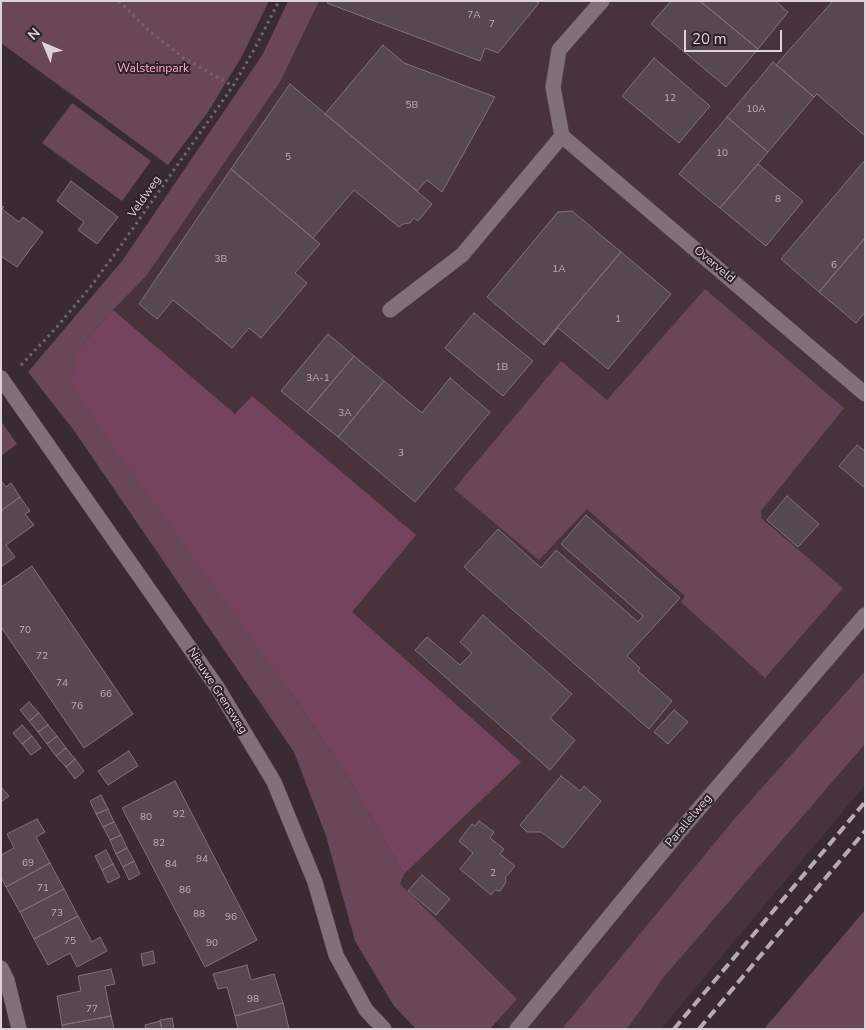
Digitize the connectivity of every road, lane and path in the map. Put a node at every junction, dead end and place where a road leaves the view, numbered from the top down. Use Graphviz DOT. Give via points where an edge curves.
graph roads {
  1 [pos="118,1"];
  2 [pos="279,1"];
  3 [pos="602,1"];
  4 [pos="233,86"];
  5 [pos="562,136"];
  6 [pos="390,310"];
  7 [pos="3,380"];
  8 [pos="865,394"];
  9 [pos="865,615"];
  10 [pos="1,968"];
  11 [pos="19,1029"];
  12 [pos="384,1029"];
  13 [pos="517,1029"];
  1 -- 4 [label="path" via="185,59"];
  2 -- 4 [label="path, Veldweg"];
  3 -- 5 [label="street" via="559,50 553,87"];
  4 -- 7 [label="path, Veldweg" via="92,285 56,328"];
  5 -- 6 [label="street" via="462,255"];
  5 -- 8 [label="street, Overveld"];
  7 -- 12 [label="street, Nieuwe Grensweg" via="217,687 274,782 314,882 336,955 366,1010"];
  9 -- 13 [label="street, Parallelweg" via="679,832"];
  10 -- 11 [label="street"];
}
